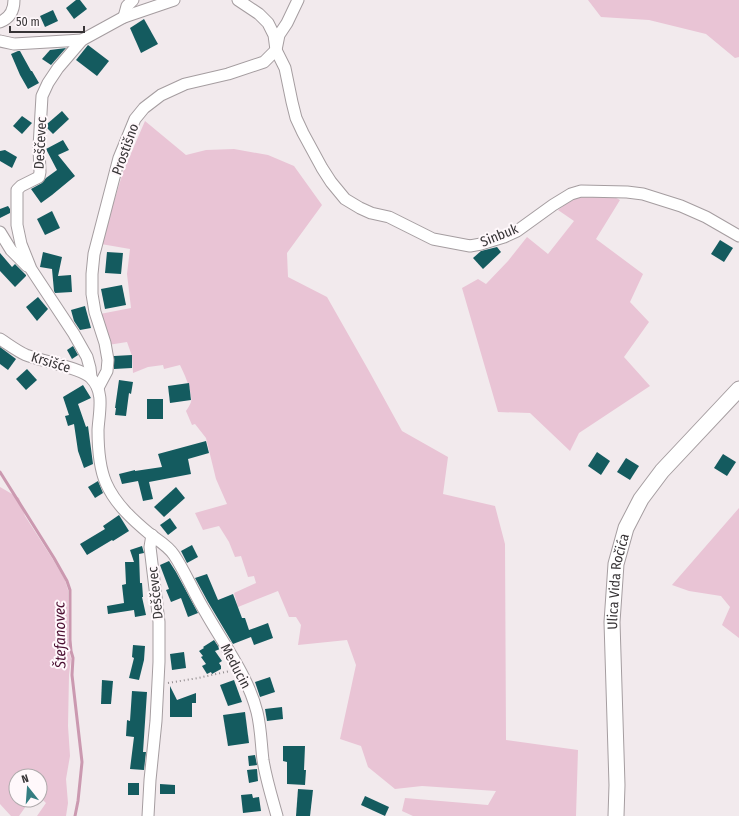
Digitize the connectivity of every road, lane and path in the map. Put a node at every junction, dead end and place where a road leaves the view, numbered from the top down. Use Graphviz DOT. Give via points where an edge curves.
graph roads {
  1 [pos="14,0"];
  2 [pos="133,0"];
  3 [pos="174,0"];
  4 [pos="238,0"];
  5 [pos="298,0"];
  6 [pos="124,17"];
  7 [pos="0,22"];
  8 [pos="82,40"];
  9 [pos="0,41"];
  10 [pos="276,50"];
  11 [pos="0,232"];
  12 [pos="739,236"];
  13 [pos="31,269"];
  14 [pos="0,339"];
  15 [pos="91,377"];
  16 [pos="98,388"];
  17 [pos="739,389"];
  18 [pos="152,535"];
  19 [pos="239,669"];
  20 [pos="158,685"];
  21 [pos="148,816"];
  22 [pos="277,816"];
  23 [pos="616,816"];
  1 -- 7 [label="street" via="12,12"];
  2 -- 6 [label="street" via="127,6"];
  3 -- 6 [label="street"];
  4 -- 10 [label="street, Sinbuk" via="268,23 274,35"];
  5 -- 10 [label="street" via="288,23 279,35"];
  6 -- 8 [label="street"];
  8 -- 9 [label="street" via="14,44"];
  8 -- 13 [label="street, Deščevec" via="48,82 42,96 40,172 38,177 17,190 17,225"];
  10 -- 12 [label="street, Sinbuk" via="285,68 296,118 322,168 345,199 433,239 470,246 497,239 517,230 571,194 581,191 643,194 681,206"];
  10 -- 16 [label="street, Prostišno" via="264,62 185,84 162,95 144,108 135,119 119,158 94,254 93,300 108,360 107,371"];
  11 -- 13 [label="street, Deščevec" via="11,250"];
  13 -- 15 [label="street, Deščevec" via="83,349"];
  14 -- 15 [label="street, Krsišće" via="25,355"];
  15 -- 16 [label="street"];
  16 -- 18 [label="street" via="98,449 105,482 113,498"];
  17 -- 23 [label="main road, Ulica Vida Ročića" via="662,472 641,499 626,528 616,564 612,622"];
  18 -- 19 [label="street, Meducin" via="173,553"];
  18 -- 20 [label="street, Deščevec" via="150,547 159,622"];
  19 -- 20 [label="path"];
  19 -- 22 [label="street, Meducin" via="257,712 263,760"];
  20 -- 21 [label="street, Deščevec"];
}
